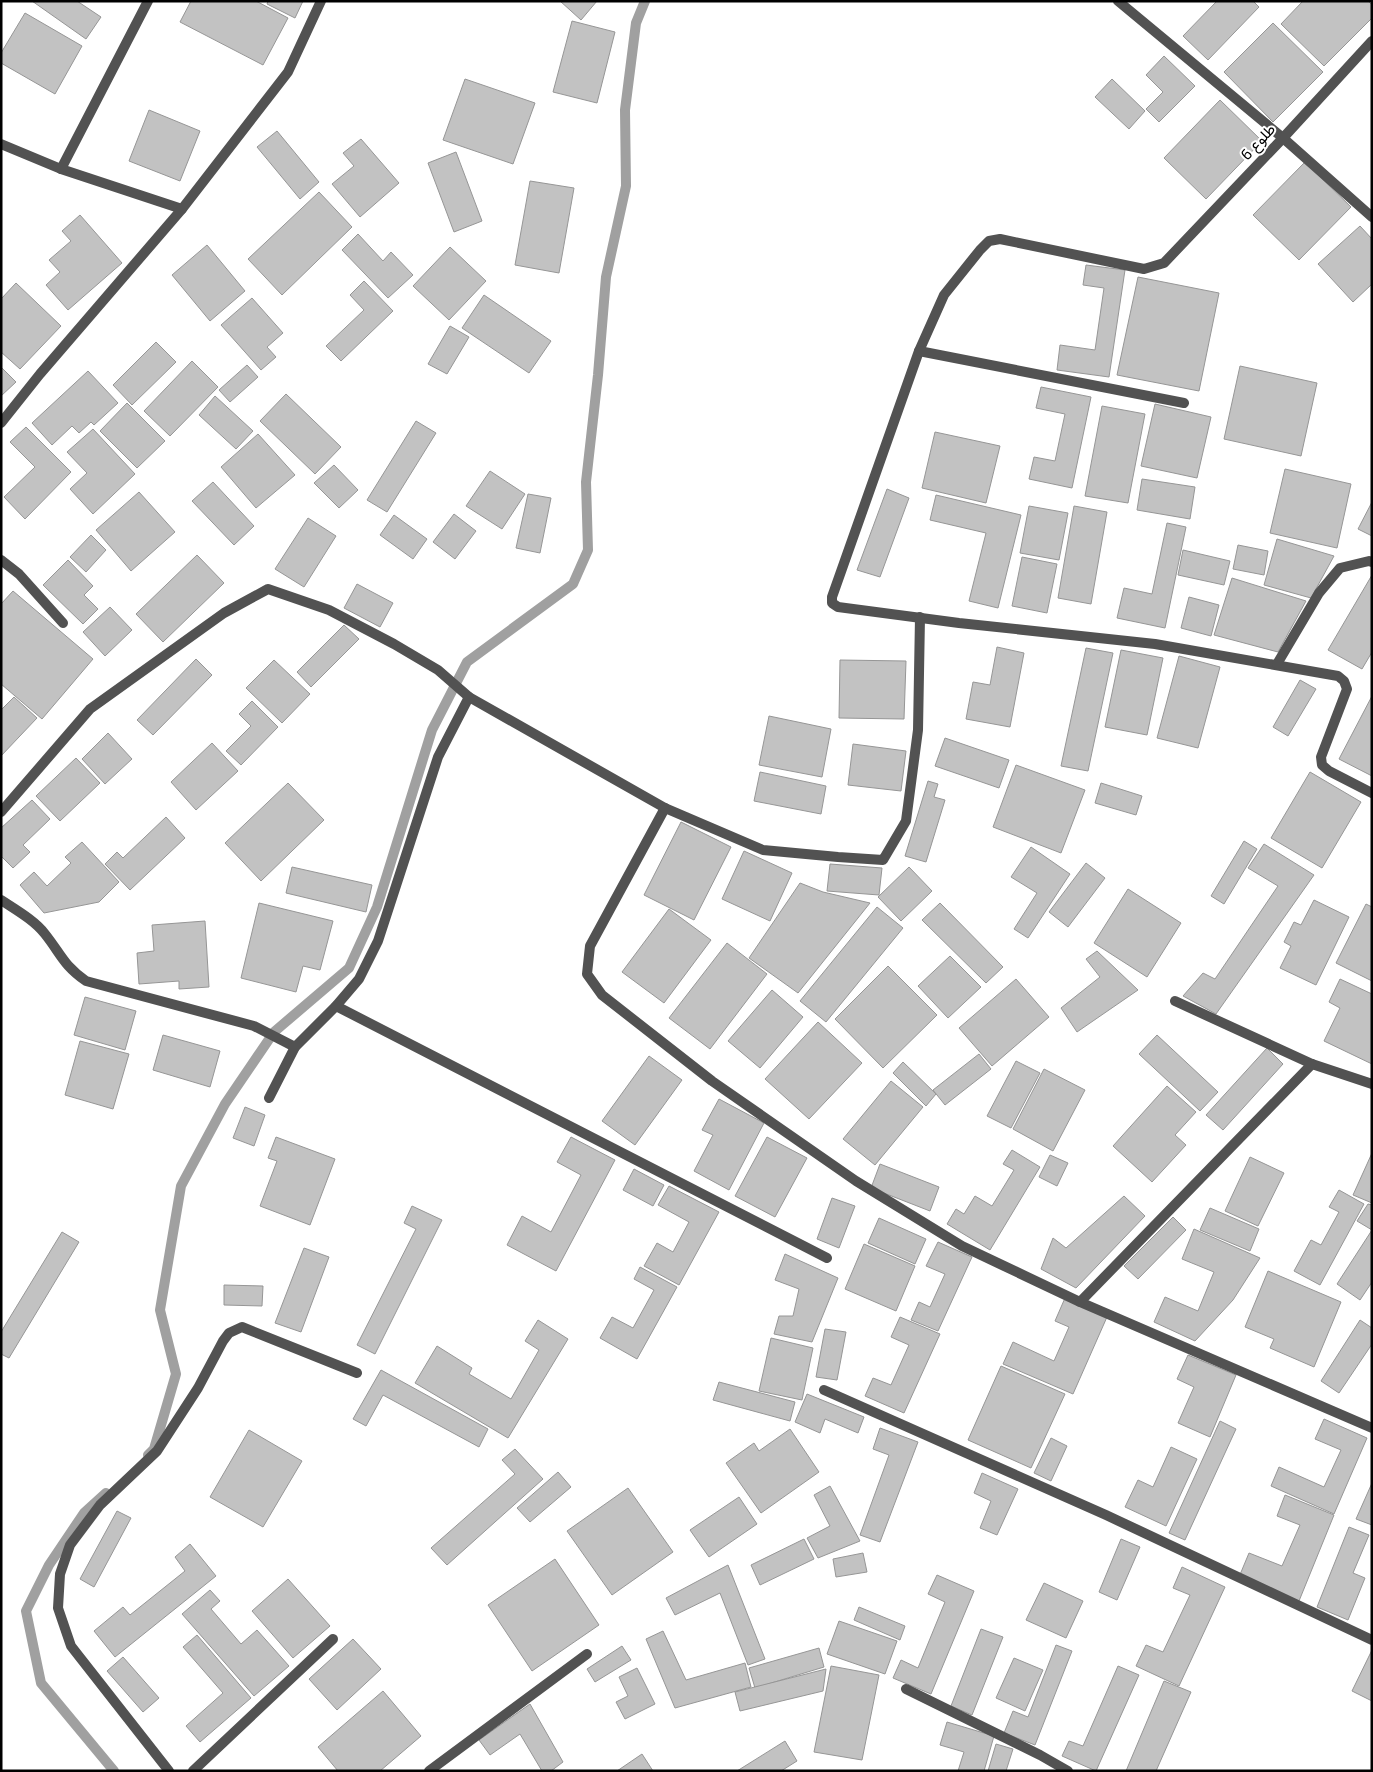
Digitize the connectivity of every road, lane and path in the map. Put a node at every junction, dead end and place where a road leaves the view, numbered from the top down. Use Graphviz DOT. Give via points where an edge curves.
graph roads {
  1 [pos="148,1"];
  2 [pos="320,1"];
  3 [pos="1118,1"];
  4 [pos="1372,41"];
  5 [pos="1283,138"];
  6 [pos="1,144"];
  7 [pos="61,169"];
  8 [pos="182,209"];
  9 [pos="1372,217"];
  10 [pos="919,350"];
  11 [pos="1184,403"];
  12 [pos="1,424"];
  13 [pos="1,560"];
  14 [pos="1372,562"];
  15 [pos="920,617"];
  16 [pos="63,622"];
  17 [pos="1277,664"];
  18 [pos="469,697"];
  19 [pos="1372,793"];
  20 [pos="665,808"];
  21 [pos="1,812"];
  22 [pos="1,900"];
  23 [pos="1175,1001"];
  24 [pos="336,1006"];
  25 [pos="295,1047"];
  26 [pos="1312,1064"];
  27 [pos="1372,1084"];
  28 [pos="269,1098"];
  29 [pos="827,1258"];
  30 [pos="1080,1302"];
  31 [pos="356,1373"];
  32 [pos="824,1390"];
  33 [pos="1372,1428"];
  34 [pos="333,1639"];
  35 [pos="1372,1640"];
  36 [pos="586,1654"];
  37 [pos="906,1689"];
  38 [pos="443,1766"];
  39 [pos="169,1771"];
  40 [pos="193,1771"];
  41 [pos="429,1771"];
  42 [pos="1068,1771"];
  1 -- 7 [label="street"];
  2 -- 8 [label="street" via="288,72"];
  3 -- 5 [label="street"];
  4 -- 5 [label="street, طلوع 6"];
  5 -- 9 [label="street"];
  5 -- 10 [label="street, طلوع 6" via="1164,263 1144,269 1000,239 989,241 944,294"];
  6 -- 7 [label="street"];
  7 -- 8 [label="street"];
  8 -- 12 [label="street"];
  10 -- 11 [label="street"];
  10 -- 15 [label="street" via="832,603 838,607"];
  13 -- 16 [label="street" via="19,574"];
  14 -- 17 [label="street" via="1340,568 1319,594"];
  15 -- 17 [label="street" via="1155,644"];
  15 -- 20 [label="street" via="918,730 906,821 883,860 763,850"];
  17 -- 19 [label="street" via="1338,676 1344,681 1347,690 1321,757 1322,765"];
  18 -- 20 [label="street"];
  18 -- 21 [label="street" via="438,670 394,644 329,610 268,589 224,613 90,709"];
  18 -- 24 [label="street" via="438,756 378,941 359,979"];
  20 -- 30 [label="street" via="590,946 586,974 602,996 712,1081 856,1181 962,1246"];
  22 -- 25 [label="street" via="34,923 67,966 86,981 254,1026"];
  23 -- 26 [label="street"];
  24 -- 25 [label="street"];
  24 -- 29 [label="street"];
  25 -- 28 [label="street"];
  26 -- 27 [label="street"];
  26 -- 30 [label="street"];
  30 -- 33 [label="street"];
  31 -- 39 [label="street" via="242,1328 229,1333 157,1451 100,1505 70,1545 60,1574 58,1608 71,1646"];
  32 -- 35 [label="street" via="1106,1515"];
  34 -- 40 [label="street"];
  36 -- 38 [label="street"];
  37 -- 42 [label="street"];
  38 -- 41 [label="street"];
}
